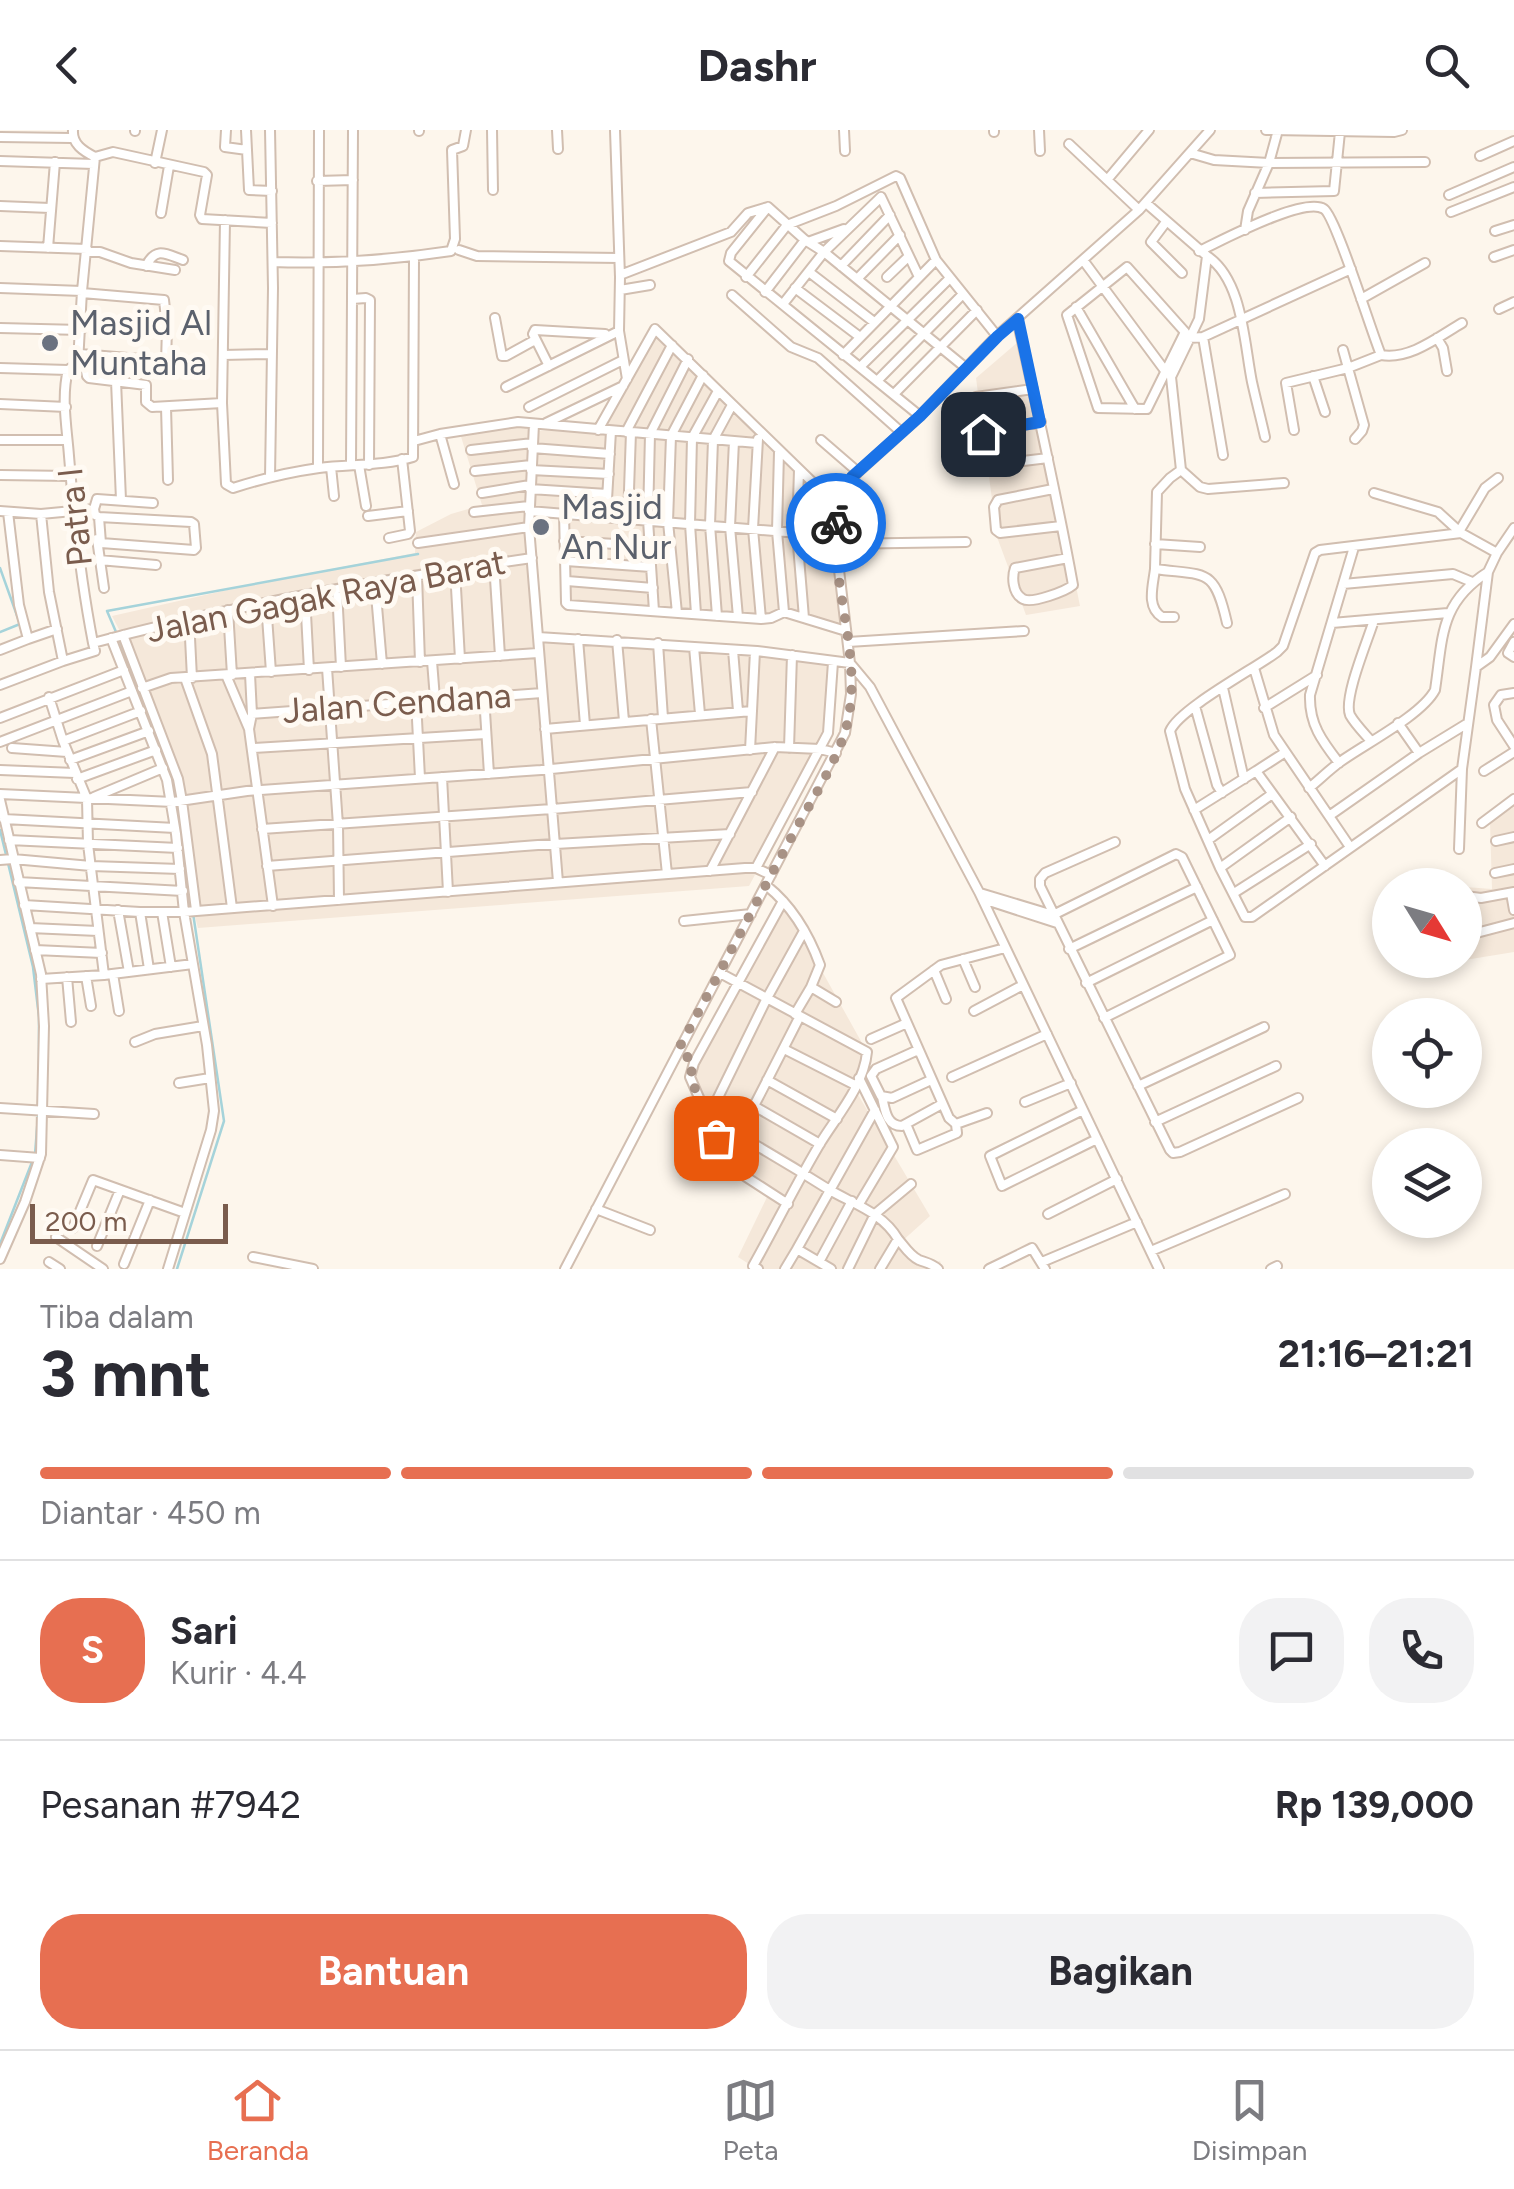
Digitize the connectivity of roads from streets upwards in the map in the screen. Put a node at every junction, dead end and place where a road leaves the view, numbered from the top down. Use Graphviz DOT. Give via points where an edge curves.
graph roads {
  1 [pos="162,130"];
  2 [pos="226,130"];
  3 [pos="246,130"];
  4 [pos="270,130"];
  5 [pos="319,130"];
  6 [pos="353,130"];
  7 [pos="466,130"];
  8 [pos="492,130"];
  9 [pos="557,130"];
  10 [pos="615,130"];
  11 [pos="844,130"];
  12 [pos="1039,130"];
  13 [pos="1150,130"];
  14 [pos="1210,130"];
  15 [pos="1266,130"];
  16 [pos="1278,130"];
  17 [pos="1402,131"];
  18 [pos="1340,132"];
  19 [pos="1415,132"];
  20 [pos="72,134"];
  21 [pos="0,137"];
  22 [pos="1514,141"];
  23 [pos="1069,144"];
  24 [pos="558,149"];
  25 [pos="247,150"];
  26 [pos="845,151"];
  27 [pos="1040,151"];
  28 [pos="1190,153"];
  29 [pos="1480,156"];
  30 [pos="94,160"];
  31 [pos="0,162"];
  32 [pos="55,162"];
  33 [pos="1425,162"];
  34 [pos="155,163"];
  35 [pos="1269,163"];
  36 [pos="1335,163"];
  37 [pos="169,166"];
  38 [pos="1514,167"];
  39 [pos="353,180"];
  40 [pos="1108,180"];
  41 [pos="317,181"];
  42 [pos="876,185"];
  43 [pos="1514,186"];
  44 [pos="493,190"];
  45 [pos="272,191"];
  46 [pos="1256,192"];
  47 [pos="1449,196"];
  48 [pos="881,197"];
  49 [pos="0,206"];
  50 [pos="768,207"];
  51 [pos="1143,207"];
  52 [pos="50,208"];
  53 [pos="1450,212"];
  54 [pos="161,213"];
  55 [pos="890,215"];
  56 [pos="225,220"];
  57 [pos="272,222"];
  58 [pos="1166,222"];
  59 [pos="1514,224"];
  60 [pos="787,225"];
  61 [pos="848,228"];
  62 [pos="1244,230"];
  63 [pos="1495,231"];
  64 [pos="900,236"];
  65 [pos="807,241"];
  66 [pos="0,246"];
  67 [pos="48,248"];
  68 [pos="86,250"];
  69 [pos="458,250"];
  70 [pos="1514,250"];
  71 [pos="824,252"];
  72 [pos="1203,254"];
  73 [pos="909,256"];
  74 [pos="414,258"];
  75 [pos="619,258"];
  76 [pos="1494,258"];
  77 [pos="183,260"];
  78 [pos="936,260"];
  79 [pos="1083,260"];
  80 [pos="353,261"];
  81 [pos="272,262"];
  82 [pos="1424,263"];
  83 [pos="320,264"];
  84 [pos="146,266"];
  85 [pos="842,266"];
  86 [pos="1351,269"];
  87 [pos="175,270"];
  88 [pos="808,272"];
  89 [pos="1182,273"];
  90 [pos="620,275"];
  91 [pos="887,276"];
  92 [pos="919,276"];
  93 [pos="746,277"];
  94 [pos="950,278"];
  95 [pos="858,280"];
  96 [pos="650,285"];
  97 [pos="0,288"];
  98 [pos="795,288"];
  99 [pos="1103,288"];
  100 [pos="620,290"];
  101 [pos="82,292"];
  102 [pos="765,292"];
  103 [pos="963,294"];
  104 [pos="732,296"];
  105 [pos="1362,299"];
  106 [pos="352,300"];
  107 [pos="1514,302"];
  108 [pos="783,304"];
  109 [pos="890,306"];
  110 [pos="1076,308"];
  111 [pos="1499,309"];
  112 [pos="977,310"];
  113 [pos="495,318"];
  114 [pos="1018,319"];
  115 [pos="908,320"];
  116 [pos="1242,320"];
  117 [pos="874,322"];
  118 [pos="1462,323"];
  119 [pos="0,328"];
  120 [pos="81,328"];
  121 [pos="167,328"];
  122 [pos="572,332"];
  123 [pos="614,333"];
  124 [pos="924,334"];
  125 [pos="998,336"];
  126 [pos="860,337"];
  127 [pos="1203,337"];
  128 [pos="1189,338"];
  129 [pos="1438,338"];
  130 [pos="536,340"];
  131 [pos="672,344"];
  132 [pos="940,347"];
  133 [pos="1344,350"];
  134 [pos="574,353"];
  135 [pos="271,354"];
  136 [pos="843,355"];
  137 [pos="1380,355"];
  138 [pos="223,356"];
  139 [pos="79,358"];
  140 [pos="623,360"];
  141 [pos="688,360"];
  142 [pos="166,363"];
  143 [pos="548,366"];
  144 [pos="860,367"];
  145 [pos="0,368"];
  146 [pos="178,368"];
  147 [pos="966,368"];
  148 [pos="1348,368"];
  149 [pos="68,370"];
  150 [pos="1447,371"];
  151 [pos="1166,372"];
  152 [pos="702,375"];
  153 [pos="1314,376"];
  154 [pos="116,380"];
  155 [pos="878,381"];
  156 [pos="625,383"];
  157 [pos="506,386"];
  158 [pos="1033,389"];
  159 [pos="718,391"];
  160 [pos="894,394"];
  161 [pos="976,397"];
  162 [pos="222,403"];
  163 [pos="0,404"];
  164 [pos="732,405"];
  165 [pos="66,407"];
  166 [pos="166,407"];
  167 [pos="529,407"];
  168 [pos="1135,409"];
  169 [pos="1325,412"];
  170 [pos="920,416"];
  171 [pos="750,422"];
  172 [pos="1040,422"];
  173 [pos="539,425"];
  174 [pos="598,430"];
  175 [pos="1294,430"];
  176 [pos="611,431"];
  177 [pos="758,431"];
  178 [pos="628,432"];
  179 [pos="901,432"];
  180 [pos="440,434"];
  181 [pos="650,434"];
  182 [pos="671,436"];
  183 [pos="1265,437"];
  184 [pos="692,438"];
  185 [pos="1355,438"];
  186 [pos="0,440"];
  187 [pos="68,440"];
  188 [pos="713,440"];
  189 [pos="821,440"];
  190 [pos="414,441"];
  191 [pos="737,441"];
  192 [pos="758,443"];
  193 [pos="532,445"];
  194 [pos="471,450"];
  195 [pos="779,452"];
  196 [pos="610,454"];
  197 [pos="1223,455"];
  198 [pos="1048,458"];
  199 [pos="402,459"];
  200 [pos="360,465"];
  201 [pos="331,467"];
  202 [pos="318,468"];
  203 [pos="531,468"];
  204 [pos="799,470"];
  205 [pos="1181,470"];
  206 [pos="475,471"];
  207 [pos="858,472"];
  208 [pos="608,474"];
  209 [pos="0,475"];
  210 [pos="70,476"];
  211 [pos="270,477"];
  212 [pos="1498,478"];
  213 [pos="168,480"];
  214 [pos="1284,483"];
  215 [pos="454,484"];
  216 [pos="530,487"];
  217 [pos="1053,489"];
  218 [pos="482,493"];
  219 [pos="1374,493"];
  220 [pos="608,494"];
  221 [pos="334,496"];
  222 [pos="121,500"];
  223 [pos="154,503"];
  224 [pos="366,506"];
  225 [pos="837,506"];
  226 [pos="529,508"];
  227 [pos="4,512"];
  228 [pos="73,512"];
  229 [pos="408,512"];
  230 [pos="474,512"];
  231 [pos="564,513"];
  232 [pos="40,514"];
  233 [pos="96,514"];
  234 [pos="368,516"];
  235 [pos="606,517"];
  236 [pos="628,519"];
  237 [pos="648,520"];
  238 [pos="668,522"];
  239 [pos="690,524"];
  240 [pos="710,526"];
  241 [pos="1061,526"];
  242 [pos="529,527"];
  243 [pos="730,527"];
  244 [pos="1514,528"];
  245 [pos="753,529"];
  246 [pos="776,531"];
  247 [pos="1460,532"];
  248 [pos="798,533"];
  249 [pos="389,538"];
  250 [pos="835,540"];
  251 [pos="564,541"];
  252 [pos="418,542"];
  253 [pos="966,542"];
  254 [pos="1155,544"];
  255 [pos="650,546"];
  256 [pos="1200,547"];
  257 [pos="1354,547"];
  258 [pos="1498,553"];
  259 [pos="532,558"];
  260 [pos="1068,558"];
  261 [pos="99,560"];
  262 [pos="566,561"];
  263 [pos="494,564"];
  264 [pos="156,566"];
  265 [pos="650,567"];
  266 [pos="1155,569"];
  267 [pos="455,570"];
  268 [pos="1488,572"];
  269 [pos="417,576"];
  270 [pos="567,581"];
  271 [pos="1472,582"];
  272 [pos="374,583"];
  273 [pos="1343,584"];
  274 [pos="104,588"];
  275 [pos="653,588"];
  276 [pos="336,590"];
  277 [pos="305,595"];
  278 [pos="266,603"];
  279 [pos="228,610"];
  280 [pos="654,611"];
  281 [pos="677,612"];
  282 [pos="784,612"];
  283 [pos="1448,613"];
  284 [pos="696,614"];
  285 [pos="716,616"];
  286 [pos="1174,616"];
  287 [pos="189,618"];
  288 [pos="738,618"];
  289 [pos="804,618"];
  290 [pos="761,619"];
  291 [pos="1374,620"];
  292 [pos="1332,623"];
  293 [pos="1227,624"];
  294 [pos="1514,624"];
  295 [pos="57,629"];
  296 [pos="846,631"];
  297 [pos="1024,631"];
  298 [pos="117,636"];
  299 [pos="538,637"];
  300 [pos="28,638"];
  301 [pos="578,639"];
  302 [pos="617,640"];
  303 [pos="848,642"];
  304 [pos="1514,642"];
  305 [pos="94,643"];
  306 [pos="658,643"];
  307 [pos="694,646"];
  308 [pos="0,650"];
  309 [pos="734,650"];
  310 [pos="755,651"];
  311 [pos="538,653"];
  312 [pos="792,655"];
  313 [pos="500,656"];
  314 [pos="1514,657"];
  315 [pos="460,659"];
  316 [pos="63,661"];
  317 [pos="432,661"];
  318 [pos="420,662"];
  319 [pos="833,662"];
  320 [pos="850,663"];
  321 [pos="382,664"];
  322 [pos="342,667"];
  323 [pos="1476,667"];
  324 [pos="327,668"];
  325 [pos="1254,668"];
  326 [pos="124,670"];
  327 [pos="309,670"];
  328 [pos="271,672"];
  329 [pos="250,674"];
  330 [pos="229,675"];
  331 [pos="1316,675"];
  332 [pos="188,678"];
  333 [pos="0,685"];
  334 [pos="1223,688"];
  335 [pos="137,690"];
  336 [pos="542,693"];
  337 [pos="1514,694"];
  338 [pos="484,696"];
  339 [pos="50,698"];
  340 [pos="435,699"];
  341 [pos="416,700"];
  342 [pos="1195,706"];
  343 [pos="328,708"];
  344 [pos="1264,708"];
  345 [pos="141,710"];
  346 [pos="738,711"];
  347 [pos="752,711"];
  348 [pos="252,714"];
  349 [pos="700,714"];
  350 [pos="0,718"];
  351 [pos="663,718"];
  352 [pos="652,719"];
  353 [pos="56,720"];
  354 [pos="624,722"];
  355 [pos="1398,723"];
  356 [pos="1468,723"];
  357 [pos="585,725"];
  358 [pos="545,729"];
  359 [pos="249,730"];
  360 [pos="149,731"];
  361 [pos="486,734"];
  362 [pos="418,738"];
  363 [pos="63,741"];
  364 [pos="1370,741"];
  365 [pos="0,742"];
  366 [pos="331,745"];
  367 [pos="12,748"];
  368 [pos="253,748"];
  369 [pos="775,748"];
  370 [pos="789,748"];
  371 [pos="820,749"];
  372 [pos="1514,749"];
  373 [pos="156,750"];
  374 [pos="750,750"];
  375 [pos="836,753"];
  376 [pos="1284,753"];
  377 [pos="1419,753"];
  378 [pos="69,756"];
  379 [pos="656,759"];
  380 [pos="1339,763"];
  381 [pos="163,768"];
  382 [pos="1462,769"];
  383 [pos="0,770"];
  384 [pos="548,770"];
  385 [pos="1256,771"];
  386 [pos="1484,771"];
  387 [pos="489,774"];
  388 [pos="76,776"];
  389 [pos="442,777"];
  390 [pos="420,778"];
  391 [pos="1244,779"];
  392 [pos="335,785"];
  393 [pos="1309,788"];
  394 [pos="256,791"];
  395 [pos="752,792"];
  396 [pos="1222,793"];
  397 [pos="1272,794"];
  398 [pos="217,795"];
  399 [pos="0,797"];
  400 [pos="88,799"];
  401 [pos="1514,799"];
  402 [pos="660,800"];
  403 [pos="177,801"];
  404 [pos="552,810"];
  405 [pos="1194,810"];
  406 [pos="1329,816"];
  407 [pos="444,817"];
  408 [pos="1292,817"];
  409 [pos="4,819"];
  410 [pos="1482,822"];
  411 [pos="87,823"];
  412 [pos="338,825"];
  413 [pos="175,828"];
  414 [pos="262,829"];
  415 [pos="730,834"];
  416 [pos="1514,837"];
  417 [pos="663,839"];
  418 [pos="9,840"];
  419 [pos="1208,840"];
  420 [pos="1115,842"];
  421 [pos="1496,842"];
  422 [pos="88,844"];
  423 [pos="554,844"];
  424 [pos="1310,844"];
  425 [pos="1350,847"];
  426 [pos="178,848"];
  427 [pos="1458,848"];
  428 [pos="446,853"];
  429 [pos="5,858"];
  430 [pos="338,861"];
  431 [pos="91,866"];
  432 [pos="267,866"];
  433 [pos="1325,866"];
  434 [pos="756,868"];
  435 [pos="1220,868"];
  436 [pos="180,869"];
  437 [pos="1514,869"];
  438 [pos="710,870"];
  439 [pos="1495,873"];
  440 [pos="667,874"];
  441 [pos="771,876"];
  442 [pos="18,882"];
  443 [pos="558,882"];
  444 [pos="94,886"];
  445 [pos="1197,886"];
  446 [pos="768,887"];
  447 [pos="183,891"];
  448 [pos="448,892"];
  449 [pos="1513,892"];
  450 [pos="1234,893"];
  451 [pos="981,896"];
  452 [pos="781,898"];
  453 [pos="1482,898"];
  454 [pos="339,900"];
  455 [pos="24,905"];
  456 [pos="272,906"];
  457 [pos="96,908"];
  458 [pos="232,908"];
  459 [pos="118,910"];
  460 [pos="1514,910"];
  461 [pos="191,911"];
  462 [pos="140,912"];
  463 [pos="162,912"];
  464 [pos="751,914"];
  465 [pos="1055,919"];
  466 [pos="1213,920"];
  467 [pos="684,921"];
  468 [pos="1514,924"];
  469 [pos="30,928"];
  470 [pos="98,931"];
  471 [pos="804,931"];
  472 [pos="1482,932"];
  473 [pos="1006,948"];
  474 [pos="1069,948"];
  475 [pos="35,950"];
  476 [pos="102,953"];
  477 [pos="963,959"];
  478 [pos="193,964"];
  479 [pos="171,966"];
  480 [pos="150,969"];
  481 [pos="934,970"];
  482 [pos="129,972"];
  483 [pos="109,975"];
  484 [pos="86,976"];
  485 [pos="67,978"];
  486 [pos="41,979"];
  487 [pos="729,979"];
  488 [pos="1086,983"];
  489 [pos="1023,985"];
  490 [pos="811,987"];
  491 [pos="975,987"];
  492 [pos="768,998"];
  493 [pos="946,999"];
  494 [pos="836,1002"];
  495 [pos="90,1006"];
  496 [pos="974,1011"];
  497 [pos="118,1012"];
  498 [pos="798,1015"];
  499 [pos="1104,1018"];
  500 [pos="70,1022"];
  501 [pos="906,1023"];
  502 [pos="203,1026"];
  503 [pos="1264,1027"];
  504 [pos="1047,1034"];
  505 [pos="871,1039"];
  506 [pos="135,1042"];
  507 [pos="784,1049"];
  508 [pos="918,1050"];
  509 [pos="686,1057"];
  510 [pos="1276,1066"];
  511 [pos="952,1077"];
  512 [pos="210,1078"];
  513 [pos="767,1080"];
  514 [pos="931,1080"];
  515 [pos="858,1082"];
  516 [pos="179,1083"];
  517 [pos="1071,1084"];
  518 [pos="1138,1086"];
  519 [pos="882,1096"];
  520 [pos="1298,1098"];
  521 [pos="1024,1102"];
  522 [pos="942,1104"];
  523 [pos="754,1106"];
  524 [pos="0,1108"];
  525 [pos="38,1110"];
  526 [pos="875,1110"];
  527 [pos="1083,1110"];
  528 [pos="987,1113"];
  529 [pos="94,1114"];
  530 [pos="837,1119"];
  531 [pos="707,1120"];
  532 [pos="1155,1122"];
  533 [pos="906,1124"];
  534 [pos="956,1124"];
  535 [pos="738,1135"];
  536 [pos="1097,1138"];
  537 [pos="820,1144"];
  538 [pos="0,1155"];
  539 [pos="724,1157"];
  540 [pos="37,1158"];
  541 [pos="804,1173"];
  542 [pos="1117,1180"];
  543 [pos="911,1184"];
  544 [pos="120,1190"];
  545 [pos="830,1190"];
  546 [pos="1285,1194"];
  547 [pos="150,1200"];
  548 [pos="855,1203"];
  549 [pos="788,1204"];
  550 [pos="596,1209"];
  551 [pos="185,1212"];
  552 [pos="875,1214"];
  553 [pos="1048,1214"];
  554 [pos="1138,1222"];
  555 [pos="72,1228"];
  556 [pos="650,1230"];
  557 [pos="56,1237"];
  558 [pos="898,1239"];
  559 [pos="98,1246"];
  560 [pos="797,1249"];
  561 [pos="1151,1252"];
  562 [pos="253,1256"];
  563 [pos="0,1259"];
  564 [pos="50,1262"];
  565 [pos="819,1262"];
  566 [pos="124,1264"];
  567 [pos="269,1265"];
  568 [pos="921,1265"];
  569 [pos="1044,1266"];
  570 [pos="754,1268"];
  571 [pos="60,1269"];
  572 [pos="103,1269"];
  573 [pos="168,1269"];
  574 [pos="312,1269"];
  575 [pos="565,1269"];
  576 [pos="785,1269"];
  577 [pos="831,1269"];
  578 [pos="848,1269"];
  579 [pos="880,1269"];
  580 [pos="938,1269"];
  581 [pos="988,1269"];
  582 [pos="1159,1269"];
  1 -- 34 [label="street"];
  2 -- 25 [label="street" via="226,147"];
  3 -- 25 [label="street"];
  4 -- 45 [label="street"];
  5 -- 41 [label="street"];
  6 -- 39 [label="street"];
  7 -- 74 [label="street" via="464,146 452,150 454,247"];
  8 -- 44 [label="street"];
  9 -- 24 [label="street"];
  10 -- 75 [label="street"];
  11 -- 26 [label="street"];
  12 -- 27 [label="street"];
  13 -- 40 [label="street"];
  14 -- 28 [label="street"];
  15 -- 16 [label="street"];
  16 -- 18 [label="street"];
  16 -- 35 [label="street"];
  17 -- 18 [label="street"];
  17 -- 19 [label="street"];
  18 -- 36 [label="street"];
  20 -- 21 [label="street"];
  20 -- 30 [label="street"];
  22 -- 29 [label="street"];
  23 -- 40 [label="street"];
  25 -- 45 [label="street" via="249,190"];
  28 -- 35 [label="street"];
  28 -- 51 [label="street"];
  30 -- 32 [label="street"];
  30 -- 34 [label="street" via="112,152"];
  30 -- 68 [label="street"];
  31 -- 32 [label="street"];
  32 -- 52 [label="street"];
  33 -- 36 [label="street"];
  34 -- 37 [label="street"];
  35 -- 36 [label="street"];
  35 -- 46 [label="street"];
  36 -- 46 [label="street" via="1334,191"];
  37 -- 54 [label="street"];
  37 -- 56 [label="street" via="206,174 201,217"];
  38 -- 47 [label="street"];
  39 -- 41 [label="street"];
  39 -- 80 [label="street"];
  40 -- 51 [label="street"];
  41 -- 83 [label="street"];
  42 -- 48 [label="street"];
  42 -- 60 [label="street"];
  42 -- 78 [label="street" via="900,178"];
  43 -- 53 [label="street"];
  45 -- 57 [label="street"];
  46 -- 62 [label="street"];
  48 -- 55 [label="street"];
  48 -- 61 [label="street"];
  49 -- 52 [label="street"];
  50 -- 60 [label="street"];
  50 -- 90 [label="street" via="748,212 730,232"];
  50 -- 93 [label="street" via="730,256"];
  51 -- 58 [label="street"];
  51 -- 79 [label="street"];
  52 -- 67 [label="street"];
  55 -- 64 [label="street"];
  55 -- 85 [label="street"];
  56 -- 57 [label="street"];
  56 -- 138 [label="street"];
  57 -- 81 [label="street"];
  58 -- 72 [label="street"];
  58 -- 89 [label="street" via="1151,242"];
  59 -- 63 [label="street"];
  60 -- 65 [label="street"];
  60 -- 93 [label="street"];
  61 -- 65 [label="street"];
  61 -- 71 [label="street"];
  62 -- 72 [label="street"];
  62 -- 86 [label="street" via="1293,209 1322,208"];
  64 -- 73 [label="street"];
  64 -- 95 [label="street"];
  65 -- 71 [label="street"];
  65 -- 102 [label="street"];
  66 -- 67 [label="street"];
  67 -- 68 [label="street"];
  68 -- 84 [label="street"];
  68 -- 101 [label="street"];
  69 -- 75 [label="street" via="477,256"];
  70 -- 76 [label="street"];
  71 -- 85 [label="street"];
  71 -- 88 [label="street"];
  72 -- 116 [label="street" via="1221,268"];
  72 -- 128 [label="street" via="1199,319"];
  73 -- 91 [label="street"];
  73 -- 92 [label="street"];
  74 -- 80 [label="street"];
  74 -- 190 [label="street"];
  75 -- 90 [label="street"];
  77 -- 84 [label="street" via="158,252"];
  78 -- 92 [label="street"];
  78 -- 94 [label="street"];
  79 -- 99 [label="street"];
  79 -- 114 [label="street"];
  80 -- 83 [label="street"];
  80 -- 106 [label="street"];
  81 -- 83 [label="street"];
  81 -- 135 [label="street"];
  82 -- 105 [label="street"];
  83 -- 202 [label="street"];
  84 -- 87 [label="street"];
  85 -- 95 [label="street"];
  86 -- 105 [label="street"];
  86 -- 116 [label="street"];
  88 -- 98 [label="street"];
  88 -- 117 [label="street"];
  90 -- 100 [label="street"];
  92 -- 109 [label="street"];
  93 -- 102 [label="street"];
  94 -- 103 [label="street"];
  94 -- 115 [label="street"];
  95 -- 109 [label="street"];
  96 -- 100 [label="street"];
  97 -- 101 [label="street"];
  98 -- 108 [label="street"];
  98 -- 126 [label="street"];
  99 -- 110 [label="street"];
  99 -- 151 [label="street"];
  99 -- 151 [label="street" via="1127,268 1185,332"];
  100 -- 123 [label="street"];
  101 -- 120 [label="street"];
  101 -- 121 [label="street" via="161,298"];
  102 -- 108 [label="street"];
  103 -- 112 [label="street"];
  103 -- 124 [label="street"];
  104 -- 179 [label="street" via="791,346 818,358"];
  105 -- 137 [label="street"];
  106 -- 200 [label="street"];
  106 -- 200 [label="street" via="370,300"];
  107 -- 111 [label="street"];
  108 -- 136 [label="street"];
  109 -- 115 [label="street"];
  109 -- 117 [label="street"];
  110 -- 168 [label="street"];
  110 -- 168 [label="street" via="1067,315 1098,408"];
  112 -- 125 [label="street"];
  112 -- 132 [label="street"];
  113 -- 130 [label="street" via="502,356"];
  114 -- 125 [label="street"];
  114 -- 158 [label="street"];
  115 -- 124 [label="street"];
  115 -- 144 [label="street"];
  116 -- 127 [label="street"];
  116 -- 183 [label="street"];
  117 -- 126 [label="street"];
  118 -- 129 [label="street"];
  119 -- 120 [label="street"];
  120 -- 121 [label="street"];
  120 -- 139 [label="street"];
  121 -- 142 [label="street"];
  122 -- 123 [label="street"];
  122 -- 130 [label="street" via="534,330"];
  122 -- 134 [label="street"];
  123 -- 134 [label="street"];
  123 -- 140 [label="street"];
  124 -- 132 [label="street"];
  124 -- 155 [label="street"];
  125 -- 147 [label="street"];
  126 -- 136 [label="street"];
  127 -- 128 [label="street"];
  127 -- 197 [label="street"];
  128 -- 205 [label="street" via="1170,385"];
  129 -- 137 [label="street" via="1395,356"];
  129 -- 150 [label="street"];
  130 -- 143 [label="street"];
  131 -- 141 [label="street"];
  131 -- 156 [label="street" via="655,330"];
  131 -- 178 [label="street"];
  132 -- 147 [label="street"];
  132 -- 160 [label="street"];
  133 -- 148 [label="street"];
  134 -- 143 [label="street"];
  135 -- 138 [label="street"];
  135 -- 211 [label="street"];
  136 -- 144 [label="street"];
  137 -- 148 [label="street"];
  138 -- 162 [label="street"];
  139 -- 142 [label="street"];
  139 -- 149 [label="street"];
  139 -- 154 [label="street" via="89,378"];
  140 -- 156 [label="street"];
  140 -- 167 [label="street"];
  141 -- 152 [label="street"];
  141 -- 181 [label="street"];
  142 -- 146 [label="street"];
  143 -- 157 [label="street"];
  144 -- 155 [label="street"];
  145 -- 149 [label="street"];
  147 -- 170 [label="street"];
  148 -- 153 [label="street"];
  148 -- 185 [label="street" via="1364,425"];
  149 -- 165 [label="street, Patra I"];
  151 -- 168 [label="street" via="1147,409"];
  152 -- 159 [label="street"];
  152 -- 182 [label="street"];
  153 -- 169 [label="street"];
  153 -- 175 [label="street" via="1285,384"];
  154 -- 166 [label="street" via="146,385 149,405"];
  154 -- 222 [label="street"];
  155 -- 160 [label="street"];
  156 -- 173 [label="street"];
  156 -- 174 [label="street"];
  158 -- 161 [label="street"];
  158 -- 172 [label="street"];
  159 -- 164 [label="street"];
  159 -- 184 [label="street"];
  160 -- 170 [label="street"];
  162 -- 166 [label="street"];
  162 -- 211 [label="street" via="226,484 233,488"];
  163 -- 165 [label="street"];
  164 -- 171 [label="street"];
  164 -- 188 [label="street"];
  165 -- 187 [label="street, Patra I"];
  166 -- 213 [label="street"];
  170 -- 179 [label="street"];
  171 -- 177 [label="street"];
  171 -- 191 [label="street"];
  172 -- 198 [label="street"];
  172 -- 198 [label="street" via="984,432 990,465"];
  173 -- 174 [label="street"];
  173 -- 180 [label="street"];
  173 -- 193 [label="street"];
  174 -- 176 [label="street"];
  176 -- 178 [label="street"];
  176 -- 196 [label="street"];
  177 -- 192 [label="street"];
  177 -- 195 [label="street"];
  178 -- 181 [label="street"];
  178 -- 236 [label="street"];
  179 -- 207 [label="street"];
  180 -- 190 [label="street"];
  180 -- 215 [label="street"];
  181 -- 182 [label="street"];
  181 -- 237 [label="street"];
  182 -- 184 [label="street"];
  182 -- 238 [label="street"];
  184 -- 188 [label="street"];
  184 -- 239 [label="street"];
  186 -- 187 [label="street"];
  187 -- 210 [label="street, Patra I"];
  188 -- 191 [label="street"];
  188 -- 240 [label="street"];
  189 -- 207 [label="street"];
  190 -- 199 [label="street" via="413,456"];
  191 -- 192 [label="street"];
  191 -- 243 [label="street"];
  192 -- 245 [label="street"];
  193 -- 194 [label="street"];
  193 -- 196 [label="street"];
  193 -- 203 [label="street"];
  195 -- 204 [label="street"];
  195 -- 246 [label="street"];
  196 -- 208 [label="street"];
  198 -- 217 [label="street"];
  199 -- 200 [label="street"];
  199 -- 229 [label="street"];
  200 -- 201 [label="street"];
  200 -- 224 [label="street"];
  201 -- 202 [label="street"];
  201 -- 221 [label="street"];
  202 -- 211 [label="street"];
  203 -- 206 [label="street"];
  203 -- 208 [label="street"];
  203 -- 216 [label="street"];
  204 -- 225 [label="street"];
  204 -- 248 [label="street"];
  205 -- 214 [label="street" via="1200,487"];
  205 -- 254 [label="street" via="1157,492"];
  207 -- 225 [label="street"];
  208 -- 220 [label="street"];
  209 -- 210 [label="street"];
  210 -- 228 [label="street, Patra I"];
  212 -- 247 [label="street"];
  216 -- 218 [label="street"];
  216 -- 220 [label="street"];
  216 -- 226 [label="street"];
  217 -- 241 [label="street"];
  217 -- 241 [label="street" via="998,500 996,530"];
  219 -- 247 [label="street" via="1438,512"];
  220 -- 235 [label="street"];
  222 -- 223 [label="street"];
  222 -- 233 [label="street" via="97,499"];
  225 -- 250 [label="street"];
  226 -- 230 [label="street"];
  226 -- 231 [label="street"];
  226 -- 242 [label="street"];
  227 -- 232 [label="street"];
  227 -- 300 [label="street"];
  228 -- 232 [label="street"];
  228 -- 233 [label="street"];
  228 -- 305 [label="street, Patra I"];
  229 -- 234 [label="street"];
  229 -- 249 [label="street" via="408,534"];
  231 -- 235 [label="street"];
  231 -- 251 [label="street"];
  232 -- 295 [label="street"];
  233 -- 233 [label="street" via="191,522 196,548 101,543"];
  233 -- 261 [label="street"];
  235 -- 236 [label="street"];
  236 -- 237 [label="street"];
  237 -- 238 [label="street"];
  237 -- 255 [label="street"];
  238 -- 239 [label="street"];
  238 -- 281 [label="street"];
  239 -- 240 [label="street"];
  239 -- 284 [label="street"];
  240 -- 243 [label="street"];
  240 -- 285 [label="street"];
  241 -- 260 [label="street"];
  242 -- 252 [label="street"];
  242 -- 259 [label="street"];
  243 -- 245 [label="street"];
  243 -- 288 [label="street"];
  244 -- 258 [label="street"];
  245 -- 246 [label="street"];
  245 -- 290 [label="street"];
  246 -- 248 [label="street"];
  246 -- 282 [label="street"];
  247 -- 257 [label="street"];
  247 -- 258 [label="street"];
  248 -- 250 [label="street"];
  248 -- 289 [label="street"];
  250 -- 253 [label="street"];
  250 -- 296 [label="street"];
  251 -- 255 [label="street"];
  251 -- 262 [label="street"];
  254 -- 256 [label="street"];
  254 -- 266 [label="street"];
  255 -- 265 [label="street"];
  257 -- 273 [label="street"];
  257 -- 325 [label="street" via="1312,556 1286,640"];
  258 -- 268 [label="street"];
  259 -- 263 [label="street, Jalan Gagak Raya Barat"];
  259 -- 299 [label="street"];
  260 -- 260 [label="street" via="1072,587 1024,600 1014,586 1016,568"];
  261 -- 264 [label="street"];
  261 -- 274 [label="street"];
  262 -- 265 [label="street"];
  262 -- 270 [label="street"];
  263 -- 267 [label="street, Jalan Gagak Raya Barat"];
  263 -- 313 [label="street"];
  265 -- 275 [label="street"];
  266 -- 286 [label="street" via="1154,609"];
  266 -- 293 [label="street" via="1212,580"];
  267 -- 269 [label="street, Jalan Gagak Raya Barat"];
  267 -- 315 [label="street"];
  268 -- 271 [label="street"];
  268 -- 323 [label="street"];
  269 -- 272 [label="street, Jalan Gagak Raya Barat"];
  269 -- 318 [label="street"];
  270 -- 275 [label="street"];
  270 -- 280 [label="street" via="568,605"];
  271 -- 273 [label="street" via="1453,574"];
  271 -- 283 [label="street"];
  272 -- 276 [label="street, Jalan Gagak Raya Barat"];
  272 -- 321 [label="street"];
  273 -- 292 [label="street"];
  275 -- 280 [label="street"];
  276 -- 277 [label="street, Jalan Gagak Raya Barat"];
  276 -- 322 [label="street"];
  277 -- 278 [label="street, Jalan Gagak Raya Barat"];
  277 -- 327 [label="street"];
  278 -- 279 [label="street, Jalan Gagak Raya Barat"];
  278 -- 328 [label="street"];
  279 -- 287 [label="street, Jalan Gagak Raya Barat"];
  279 -- 330 [label="street"];
  280 -- 281 [label="street"];
  281 -- 284 [label="street"];
  282 -- 289 [label="street"];
  282 -- 290 [label="street"];
  283 -- 291 [label="street"];
  283 -- 355 [label="street" via="1435,690"];
  284 -- 285 [label="street"];
  285 -- 288 [label="street"];
  287 -- 298 [label="street, Jalan Gagak Raya Barat"];
  287 -- 332 [label="street"];
  288 -- 290 [label="street"];
  289 -- 296 [label="street"];
  291 -- 292 [label="street"];
  291 -- 364 [label="street" via="1348,708"];
  292 -- 331 [label="street"];
  294 -- 323 [label="street"];
  295 -- 300 [label="street"];
  295 -- 316 [label="street"];
  296 -- 303 [label="street"];
  297 -- 303 [label="street"];
  298 -- 305 [label="street"];
  298 -- 326 [label="street"];
  298 -- 335 [label="street"];
  299 -- 301 [label="street"];
  299 -- 311 [label="street"];
  300 -- 308 [label="street"];
  301 -- 302 [label="street"];
  301 -- 357 [label="street"];
  302 -- 306 [label="street"];
  302 -- 354 [label="street"];
  303 -- 320 [label="street"];
  304 -- 314 [label="street" via="1508,653"];
  305 -- 316 [label="street" via="94,651"];
  306 -- 307 [label="street"];
  306 -- 351 [label="street"];
  307 -- 309 [label="street"];
  307 -- 349 [label="street"];
  309 -- 310 [label="street"];
  309 -- 346 [label="street"];
  310 -- 312 [label="street"];
  310 -- 347 [label="street"];
  311 -- 313 [label="street"];
  311 -- 336 [label="street"];
  312 -- 319 [label="street"];
  312 -- 370 [label="street"];
  313 -- 315 [label="street"];
  315 -- 317 [label="street"];
  316 -- 333 [label="street"];
  317 -- 318 [label="street"];
  317 -- 340 [label="street"];
  318 -- 321 [label="street"];
  319 -- 320 [label="street"];
  319 -- 371 [label="street" via="830,725"];
  320 -- 375 [label="street" via="850,713"];
  320 -- 451 [label="street" via="870,687"];
  321 -- 322 [label="street"];
  322 -- 324 [label="street"];
  323 -- 356 [label="street"];
  324 -- 327 [label="street"];
  324 -- 343 [label="street"];
  325 -- 334 [label="street"];
  325 -- 344 [label="street"];
  326 -- 335 [label="street"];
  326 -- 339 [label="street"];
  327 -- 328 [label="street"];
  328 -- 329 [label="street"];
  329 -- 330 [label="street"];
  329 -- 348 [label="street"];
  330 -- 332 [label="street"];
  330 -- 359 [label="street"];
  331 -- 344 [label="street"];
  331 -- 380 [label="street" via="1313,722"];
  332 -- 335 [label="street"];
  332 -- 398 [label="street" via="211,749"];
  334 -- 342 [label="street"];
  334 -- 391 [label="street"];
  335 -- 345 [label="street"];
  335 -- 353 [label="street"];
  335 -- 403 [label="street" via="178,779"];
  336 -- 338 [label="street, Jalan Cendana"];
  336 -- 358 [label="street"];
  337 -- 372 [label="street" via="1501,695 1494,705"];
  338 -- 340 [label="street, Jalan Cendana"];
  338 -- 361 [label="street"];
  339 -- 350 [label="street"];
  339 -- 353 [label="street"];
  340 -- 341 [label="street, Jalan Cendana"];
  341 -- 343 [label="street, Jalan Cendana"];
  341 -- 362 [label="street"];
  342 -- 396 [label="street"];
  342 -- 405 [label="street" via="1170,732"];
  343 -- 348 [label="street, Jalan Cendana"];
  343 -- 366 [label="street"];
  344 -- 376 [label="street"];
  345 -- 360 [label="street"];
  345 -- 363 [label="street"];
  346 -- 347 [label="street"];
  346 -- 349 [label="street"];
  347 -- 374 [label="street"];
  348 -- 359 [label="street"];
  349 -- 351 [label="street"];
  351 -- 352 [label="street"];
  352 -- 354 [label="street"];
  352 -- 379 [label="street"];
  353 -- 363 [label="street"];
  353 -- 365 [label="street"];
  354 -- 357 [label="street"];
  355 -- 364 [label="street"];
  355 -- 377 [label="street"];
  356 -- 377 [label="street"];
  356 -- 382 [label="street"];
  357 -- 358 [label="street"];
  358 -- 384 [label="street"];
  359 -- 368 [label="street"];
  360 -- 373 [label="street"];
  360 -- 378 [label="street"];
  361 -- 362 [label="street"];
  361 -- 387 [label="street"];
  362 -- 366 [label="street"];
  362 -- 390 [label="street"];
  363 -- 378 [label="street"];
  364 -- 380 [label="street"];
  366 -- 368 [label="street"];
  366 -- 392 [label="street"];
  367 -- 378 [label="street"];
  368 -- 394 [label="street"];
  369 -- 370 [label="street"];
  369 -- 374 [label="street"];
  369 -- 395 [label="street"];
  370 -- 371 [label="street"];
  371 -- 375 [label="street"];
  371 -- 434 [label="street"];
  372 -- 386 [label="street"];
  373 -- 381 [label="street"];
  373 -- 388 [label="street"];
  374 -- 379 [label="street"];
  375 -- 441 [label="street"];
  376 -- 385 [label="street"];
  376 -- 393 [label="street"];
  377 -- 406 [label="street"];
  378 -- 388 [label="street"];
  379 -- 384 [label="street"];
  379 -- 402 [label="street"];
  380 -- 393 [label="street"];
  381 -- 400 [label="street"];
  381 -- 403 [label="street"];
  382 -- 425 [label="street"];
  382 -- 427 [label="street"];
  383 -- 388 [label="street"];
  384 -- 387 [label="street"];
  384 -- 404 [label="street"];
  385 -- 391 [label="street"];
  385 -- 397 [label="street"];
  387 -- 389 [label="street"];
  388 -- 400 [label="street"];
  389 -- 390 [label="street"];
  389 -- 407 [label="street"];
  390 -- 392 [label="street"];
  391 -- 396 [label="street"];
  392 -- 394 [label="street"];
  392 -- 412 [label="street"];
  393 -- 406 [label="street"];
  394 -- 398 [label="street"];
  394 -- 414 [label="street"];
  395 -- 402 [label="street"];
  395 -- 415 [label="street"];
  396 -- 405 [label="street"];
  397 -- 408 [label="street"];
  397 -- 419 [label="street"];
  398 -- 403 [label="street"];
  398 -- 458 [label="street"];
  399 -- 400 [label="street"];
  399 -- 409 [label="street"];
  400 -- 403 [label="street"];
  400 -- 411 [label="street"];
  401 -- 410 [label="street"];
  402 -- 404 [label="street"];
  402 -- 417 [label="street"];
  403 -- 413 [label="street"];
  403 -- 461 [label="street"];
  404 -- 407 [label="street"];
  404 -- 423 [label="street"];
  405 -- 419 [label="street"];
  406 -- 425 [label="street"];
  407 -- 412 [label="street"];
  407 -- 428 [label="street"];
  408 -- 424 [label="street"];
  408 -- 435 [label="street"];
  409 -- 411 [label="street"];
  409 -- 418 [label="street"];
  411 -- 413 [label="street"];
  411 -- 422 [label="street"];
  412 -- 414 [label="street"];
  412 -- 430 [label="street"];
  413 -- 426 [label="street"];
  414 -- 432 [label="street"];
  415 -- 417 [label="street"];
  415 -- 438 [label="street"];
  416 -- 421 [label="street"];
  417 -- 423 [label="street"];
  417 -- 440 [label="street"];
  418 -- 422 [label="street"];
  418 -- 429 [label="street"];
  419 -- 435 [label="street"];
  420 -- 465 [label="street" via="1042,876"];
  422 -- 426 [label="street"];
  422 -- 431 [label="street"];
  423 -- 428 [label="street"];
  423 -- 443 [label="street"];
  424 -- 433 [label="street"];
  424 -- 450 [label="street"];
  425 -- 433 [label="street"];
  426 -- 436 [label="street"];
  428 -- 430 [label="street"];
  428 -- 448 [label="street"];
  429 -- 431 [label="street"];
  429 -- 442 [label="street"];
  430 -- 432 [label="street"];
  430 -- 454 [label="street"];
  431 -- 436 [label="street"];
  431 -- 444 [label="street"];
  432 -- 456 [label="street"];
  433 -- 450 [label="street" via="1250,919"];
  434 -- 438 [label="street"];
  434 -- 441 [label="street"];
  435 -- 450 [label="street"];
  436 -- 447 [label="street"];
  437 -- 439 [label="street"];
  438 -- 440 [label="street"];
  440 -- 443 [label="street"];
  441 -- 446 [label="street"];
  442 -- 444 [label="street"];
  442 -- 455 [label="street"];
  443 -- 448 [label="street"];
  444 -- 447 [label="street"];
  444 -- 457 [label="street"];
  445 -- 465 [label="street" via="1176,854"];
  445 -- 466 [label="street"];
  445 -- 474 [label="street"];
  446 -- 452 [label="street"];
  446 -- 464 [label="street"];
  447 -- 461 [label="street"];
  448 -- 454 [label="street"];
  449 -- 453 [label="street"];
  449 -- 460 [label="street"];
  451 -- 465 [label="street"];
  451 -- 473 [label="street"];
  452 -- 471 [label="street"];
  452 -- 487 [label="street"];
  454 -- 456 [label="street"];
  455 -- 457 [label="street"];
  455 -- 469 [label="street"];
  456 -- 458 [label="street"];
  457 -- 459 [label="street"];
  457 -- 470 [label="street"];
  458 -- 461 [label="street"];
  459 -- 462 [label="street"];
  459 -- 482 [label="street"];
  461 -- 463 [label="street"];
  461 -- 478 [label="street"];
  462 -- 463 [label="street"];
  462 -- 480 [label="street"];
  463 -- 479 [label="street"];
  464 -- 467 [label="street"];
  464 -- 487 [label="street"];
  465 -- 474 [label="street"];
  466 -- 488 [label="street"];
  466 -- 499 [label="street" via="1230,955"];
  468 -- 472 [label="street"];
  469 -- 470 [label="street"];
  469 -- 475 [label="street"];
  470 -- 476 [label="street"];
  471 -- 490 [label="street" via="820,966"];
  471 -- 492 [label="street"];
  473 -- 477 [label="street"];
  473 -- 489 [label="street"];
  474 -- 488 [label="street"];
  475 -- 476 [label="street"];
  475 -- 486 [label="street"];
  476 -- 483 [label="street"];
  477 -- 481 [label="street"];
  477 -- 491 [label="street"];
  478 -- 479 [label="street"];
  478 -- 502 [label="street"];
  479 -- 480 [label="street"];
  480 -- 482 [label="street"];
  481 -- 493 [label="street"];
  481 -- 501 [label="street" via="898,994"];
  482 -- 483 [label="street"];
  483 -- 484 [label="street"];
  483 -- 497 [label="street"];
  484 -- 485 [label="street"];
  484 -- 495 [label="street"];
  485 -- 486 [label="street"];
  485 -- 500 [label="street"];
  486 -- 525 [label="street"];
  487 -- 492 [label="street"];
  487 -- 509 [label="street"];
  487 -- 509 [label="street"];
  488 -- 499 [label="street"];
  489 -- 496 [label="street"];
  489 -- 504 [label="street"];
  490 -- 494 [label="street"];
  490 -- 498 [label="street"];
  492 -- 498 [label="street"];
  492 -- 531 [label="street"];
  498 -- 507 [label="street"];
  498 -- 515 [label="street" via="866,1052"];
  499 -- 518 [label="street"];
  501 -- 505 [label="street"];
  501 -- 508 [label="street"];
  502 -- 506 [label="street"];
  502 -- 512 [label="street"];
  503 -- 518 [label="street"];
  504 -- 511 [label="street"];
  504 -- 517 [label="street"];
  507 -- 513 [label="street"];
  507 -- 515 [label="street"];
  508 -- 514 [label="street"];
  508 -- 519 [label="street" via="873,1073"];
  509 -- 531 [label="street"];
  509 -- 550 [label="street"];
  510 -- 532 [label="street"];
  512 -- 516 [label="street"];
  512 -- 551 [label="street" via="211,1130"];
  513 -- 523 [label="street"];
  513 -- 530 [label="street"];
  514 -- 519 [label="street" via="892,1098"];
  514 -- 522 [label="street"];
  515 -- 526 [label="street"];
  515 -- 530 [label="street"];
  517 -- 521 [label="street"];
  517 -- 527 [label="street"];
  518 -- 532 [label="street"];
  519 -- 533 [label="street" via="891,1124"];
  520 -- 532 [label="street" via="1180,1152 1170,1150"];
  522 -- 533 [label="street"];
  522 -- 534 [label="street"];
  523 -- 535 [label="street"];
  523 -- 537 [label="street"];
  524 -- 525 [label="street"];
  525 -- 529 [label="street"];
  525 -- 540 [label="street"];
  526 -- 545 [label="street"];
  526 -- 548 [label="street" via="893,1147"];
  527 -- 536 [label="street"];
  527 -- 536 [label="street" via="990,1156 1002,1186"];
  528 -- 534 [label="street"];
  530 -- 537 [label="street"];
  531 -- 539 [label="street"];
  533 -- 534 [label="street" via="917,1150 957,1132"];
  535 -- 539 [label="street"];
  535 -- 541 [label="street"];
  536 -- 542 [label="street"];
  537 -- 541 [label="street"];
  538 -- 540 [label="street"];
  539 -- 549 [label="street"];
  540 -- 563 [label="street"];
  541 -- 545 [label="street"];
  541 -- 549 [label="street"];
  542 -- 553 [label="street"];
  542 -- 554 [label="street"];
  543 -- 552 [label="street"];
  544 -- 547 [label="street"];
  544 -- 555 [label="street" via="93,1180"];
  544 -- 559 [label="street"];
  545 -- 548 [label="street"];
  545 -- 560 [label="street"];
  546 -- 561 [label="street"];
  547 -- 551 [label="street"];
  547 -- 566 [label="street"];
  548 -- 552 [label="street"];
  548 -- 565 [label="street"];
  549 -- 570 [label="street"];
  550 -- 556 [label="street"];
  550 -- 575 [label="street"];
  551 -- 573 [label="street"];
  552 -- 558 [label="street"];
  552 -- 578 [label="street"];
  554 -- 561 [label="street"];
  554 -- 569 [label="street"];
  557 -- 572 [label="street"];
  558 -- 568 [label="street"];
  558 -- 579 [label="street"];
  560 -- 565 [label="street"];
  560 -- 576 [label="street"];
  561 -- 582 [label="street"];
  562 -- 567 [label="street"];
  564 -- 571 [label="street"];
  565 -- 577 [label="street"];
  567 -- 574 [label="street"];
  568 -- 580 [label="street"];
  569 -- 581 [label="street" via="1032,1248"];
}
